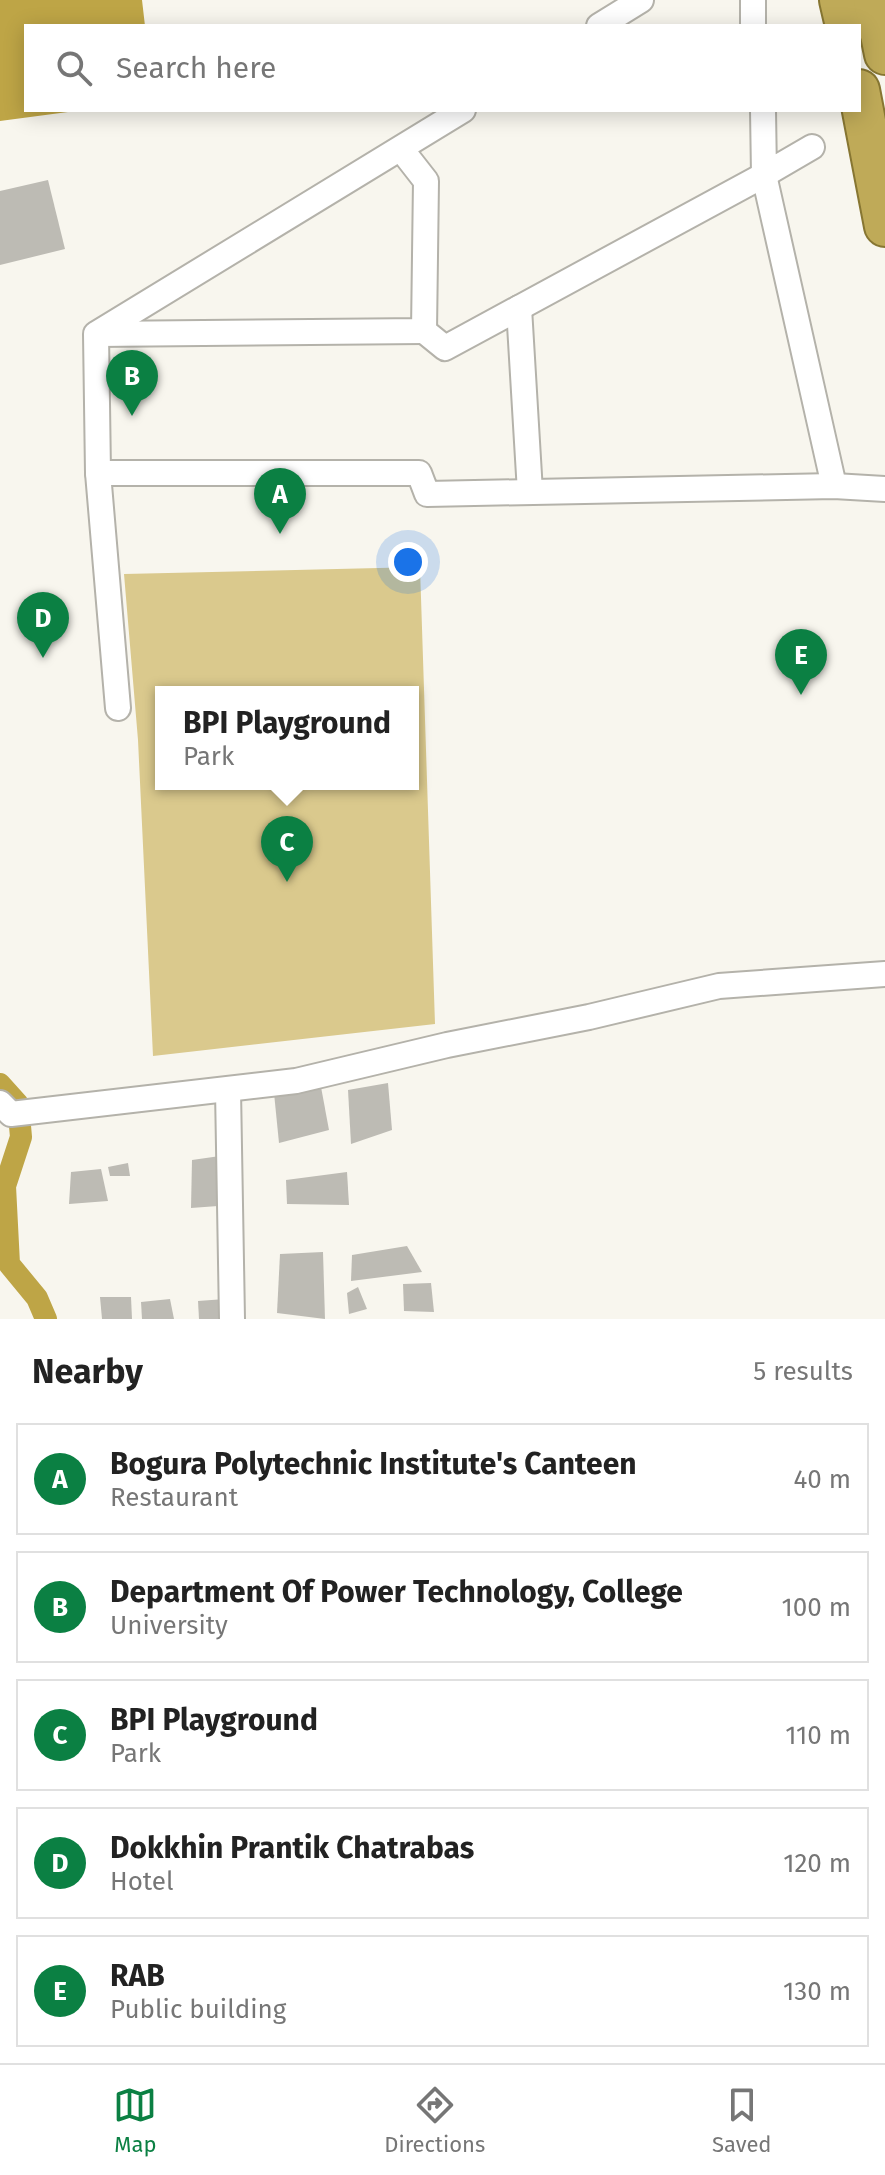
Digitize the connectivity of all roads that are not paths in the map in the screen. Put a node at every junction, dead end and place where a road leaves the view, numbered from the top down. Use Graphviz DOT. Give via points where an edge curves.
graph roads {
  1 [pos="641,0"];
  2 [pos="753,0"];
  3 [pos="840,0"];
  4 [pos="874,0"];
  5 [pos="602,24"];
  6 [pos="753,24"];
  7 [pos="846,24"];
  8 [pos="885,54"];
  9 [pos="861,100"];
  10 [pos="460,112"];
  11 [pos="763,112"];
  12 [pos="812,147"];
  13 [pos="401,149"];
  14 [pos="764,175"];
  15 [pos="885,226"];
  16 [pos="519,308"];
  17 [pos="424,331"];
  18 [pos="96,334"];
  19 [pos="98,473"];
  20 [pos="834,486"];
  21 [pos="885,489"];
  22 [pos="530,492"];
  23 [pos="118,708"];
  24 [pos="885,974"];
  25 [pos="228,1090"];
  26 [pos="6,1108"];
  27 [pos="232,1319"];
  1 -- 5 [label="street"];
  2 -- 6 [label="street"];
  3 -- 7 [label="highway"];
  4 -- 8 [label="highway"];
  9 -- 15 [label="highway"];
  10 -- 13 [label="street"];
  11 -- 14 [label="street"];
  12 -- 14 [label="street"];
  13 -- 17 [label="street" via="426,181"];
  13 -- 18 [label="street"];
  14 -- 16 [label="street"];
  14 -- 20 [label="street"];
  16 -- 17 [label="street" via="445,348"];
  16 -- 22 [label="street"];
  17 -- 18 [label="street"];
  18 -- 19 [label="street"];
  19 -- 22 [label="street" via="419,473 427,494"];
  19 -- 23 [label="street"];
  20 -- 21 [label="street"];
  20 -- 22 [label="street"];
  24 -- 25 [label="street" via="719,986 296,1081"];
  25 -- 26 [label="street" via="39,1111"];
  25 -- 27 [label="street"];
}
